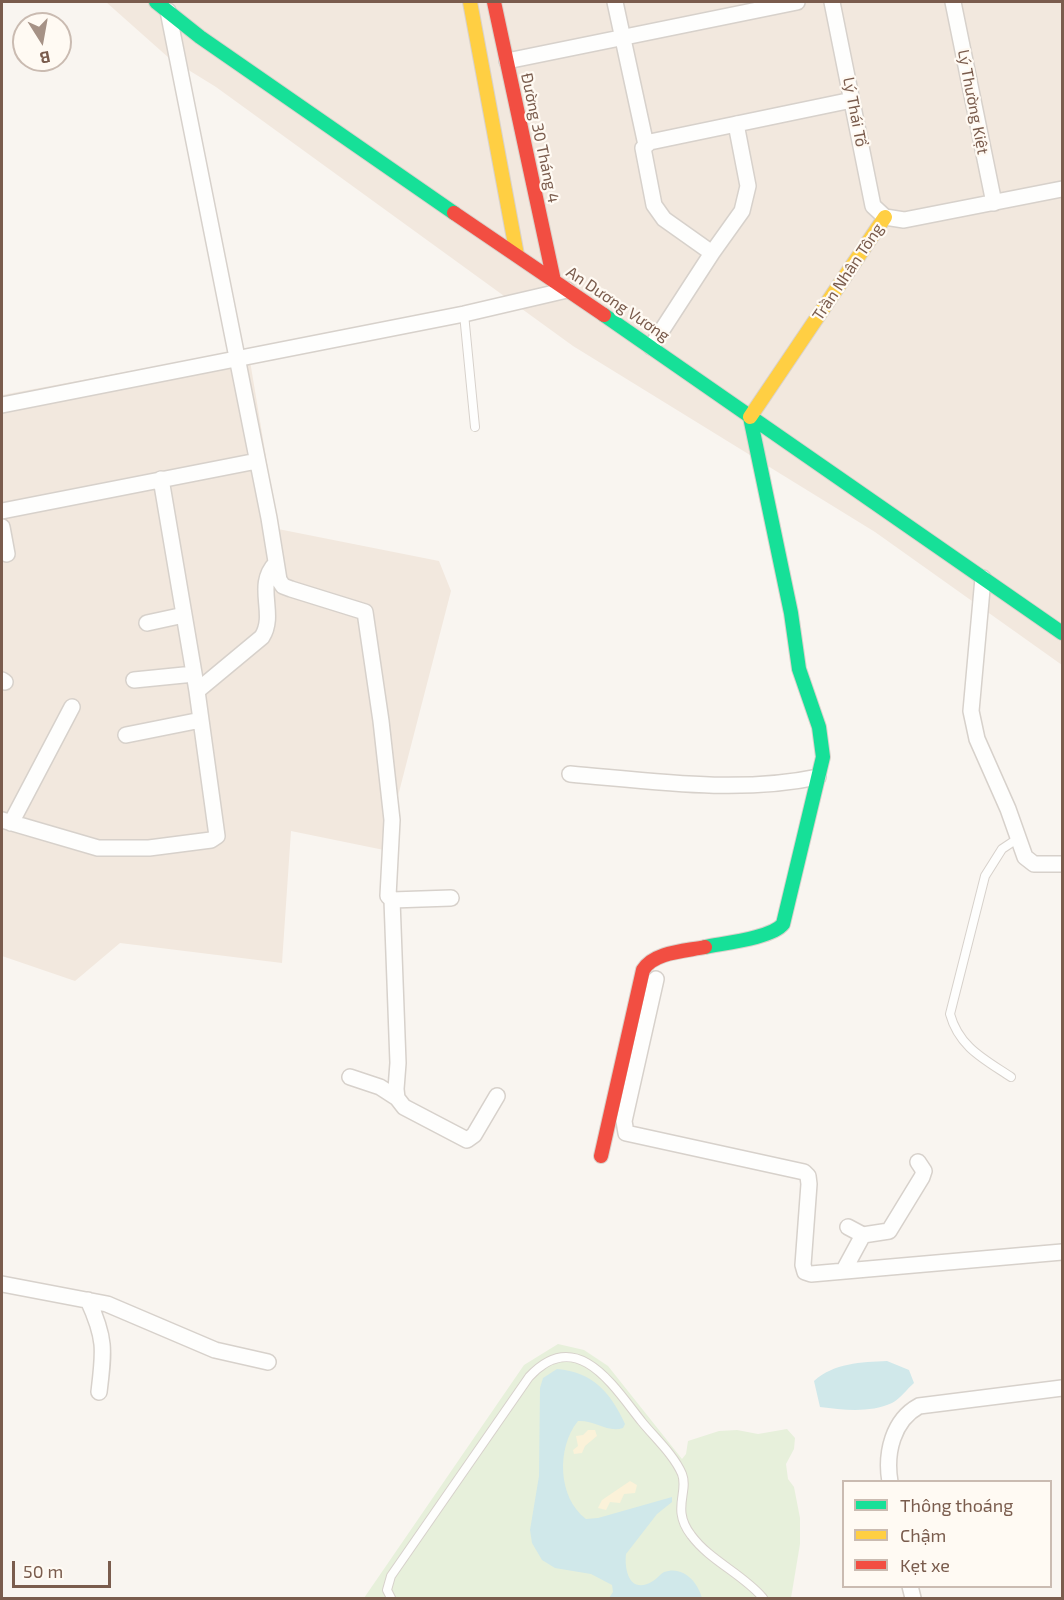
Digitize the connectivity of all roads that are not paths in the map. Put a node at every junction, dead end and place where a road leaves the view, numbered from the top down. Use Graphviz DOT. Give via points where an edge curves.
graph roads {
  1 [pos="470,2"];
  2 [pos="494,2"];
  3 [pos="615,2"];
  4 [pos="797,2"];
  5 [pos="832,2"];
  6 [pos="953,2"];
  7 [pos="162,6"];
  8 [pos="623,38"];
  9 [pos="507,62"];
  10 [pos="852,99"];
  11 [pos="736,124"];
  12 [pos="646,145"];
  13 [pos="1062,189"];
  14 [pos="993,203"];
  15 [pos="885,217"];
  16 [pos="712,253"];
  17 [pos="517,255"];
  18 [pos="561,285"];
  19 [pos="464,314"];
  20 [pos="651,347"];
  21 [pos="238,360"];
  22 [pos="2,405"];
  23 [pos="750,416"];
  24 [pos="475,427"];
  25 [pos="257,461"];
  26 [pos="161,479"];
  27 [pos="2,511"];
  28 [pos="2,527"];
  29 [pos="7,554"];
  30 [pos="276,563"];
  31 [pos="983,578"];
  32 [pos="184,615"];
  33 [pos="147,623"];
  34 [pos="1062,633"];
  35 [pos="194,674"];
  36 [pos="134,680"];
  37 [pos="196,691"];
  38 [pos="72,707"];
  39 [pos="201,720"];
  40 [pos="126,735"];
  41 [pos="570,774"];
  42 [pos="818,777"];
  43 [pos="6,822"];
  44 [pos="1017,839"];
  45 [pos="1062,864"];
  46 [pos="451,898"];
  47 [pos="392,900"];
  48 [pos="656,979"];
  49 [pos="350,1077"];
  50 [pos="1011,1077"];
  51 [pos="497,1096"];
  52 [pos="397,1098"];
  53 [pos="601,1156"];
  54 [pos="918,1162"];
  55 [pos="848,1227"];
  56 [pos="862,1234"];
  57 [pos="1062,1252"];
  58 [pos="844,1270"];
  59 [pos="2,1284"];
  60 [pos="88,1300"];
  61 [pos="268,1362"];
  62 [pos="1062,1388"];
  63 [pos="99,1392"];
  64 [pos="890,1480"];
  65 [pos="391,1599"];
  66 [pos="763,1599"];
  1 -- 17 [label="street"];
  2 -- 9 [label="street, Đường 30 Tháng 4"];
  3 -- 8 [label="street"];
  4 -- 8 [label="street"];
  5 -- 10 [label="street, Lý Thái Tổ"];
  6 -- 14 [label="street, Lý Thường Kiệt"];
  7 -- 17 [label="street, An Dương Vương" via="200,37"];
  7 -- 21 [label="street"];
  8 -- 9 [label="street"];
  8 -- 12 [label="street"];
  9 -- 18 [label="street, Đường 30 Tháng 4"];
  10 -- 11 [label="street"];
  10 -- 15 [label="street, Lý Thái Tổ" via="873,206"];
  11 -- 12 [label="street"];
  11 -- 16 [label="street" via="748,186 742,211"];
  12 -- 16 [label="street" via="643,148 654,205 664,219"];
  13 -- 14 [label="street, Trần Nhân Tông"];
  14 -- 15 [label="street, Trần Nhân Tông" via="904,220"];
  15 -- 23 [label="street, Trần Nhân Tông"];
  16 -- 20 [label="street"];
  17 -- 18 [label="street, An Dương Vương"];
  18 -- 19 [label="street"];
  18 -- 20 [label="street, An Dương Vương"];
  19 -- 21 [label="street"];
  19 -- 24 [label="lane"];
  20 -- 23 [label="street, An Dương Vương"];
  21 -- 22 [label="street"];
  21 -- 25 [label="street"];
  23 -- 31 [label="street, An Dương Vương"];
  23 -- 42 [label="street" via="801,678 822,740"];
  25 -- 26 [label="street"];
  25 -- 30 [label="street"];
  26 -- 27 [label="street"];
  26 -- 32 [label="street"];
  28 -- 29 [label="street"];
  30 -- 37 [label="street" via="266,577 266,630"];
  30 -- 47 [label="street" via="283,586 365,612 392,820 387,890"];
  31 -- 34 [label="street, An Dương Vương"];
  31 -- 44 [label="street" via="971,711 977,739"];
  32 -- 33 [label="street"];
  32 -- 35 [label="street"];
  35 -- 36 [label="street"];
  35 -- 37 [label="street"];
  37 -- 39 [label="street"];
  38 -- 43 [label="street"];
  39 -- 40 [label="street"];
  39 -- 43 [label="street" via="218,832 215,839 149,848 98,848"];
  41 -- 42 [label="street" via="681,783"];
  42 -- 53 [label="street" via="779,929 647,963"];
  44 -- 45 [label="street" via="1034,864"];
  44 -- 50 [label="lane" via="1002,849 985,876 950,1014 954,1029 966,1046"];
  46 -- 47 [label="street"];
  47 -- 52 [label="street"];
  48 -- 58 [label="street" via="624,1121 626,1133 804,1172 808,1176 805,1272"];
  49 -- 52 [label="street" via="380,1087"];
  51 -- 52 [label="street" via="467,1140 404,1107"];
  54 -- 56 [label="street" via="924,1171 922,1177 889,1231"];
  55 -- 56 [label="street"];
  56 -- 58 [label="street"];
  57 -- 58 [label="street"];
  59 -- 60 [label="street"];
  60 -- 61 [label="street" via="107,1304 215,1350"];
  60 -- 63 [label="street" via="102,1330"];
  62 -- 64 [label="street" via="931,1403 907,1412 888,1453"];
  65 -- 66 [label="lane" via="387,1590 391,1576 530,1377 547,1362 567,1356 598,1370 621,1396 683,1476 681,1519 691,1535"];
}
